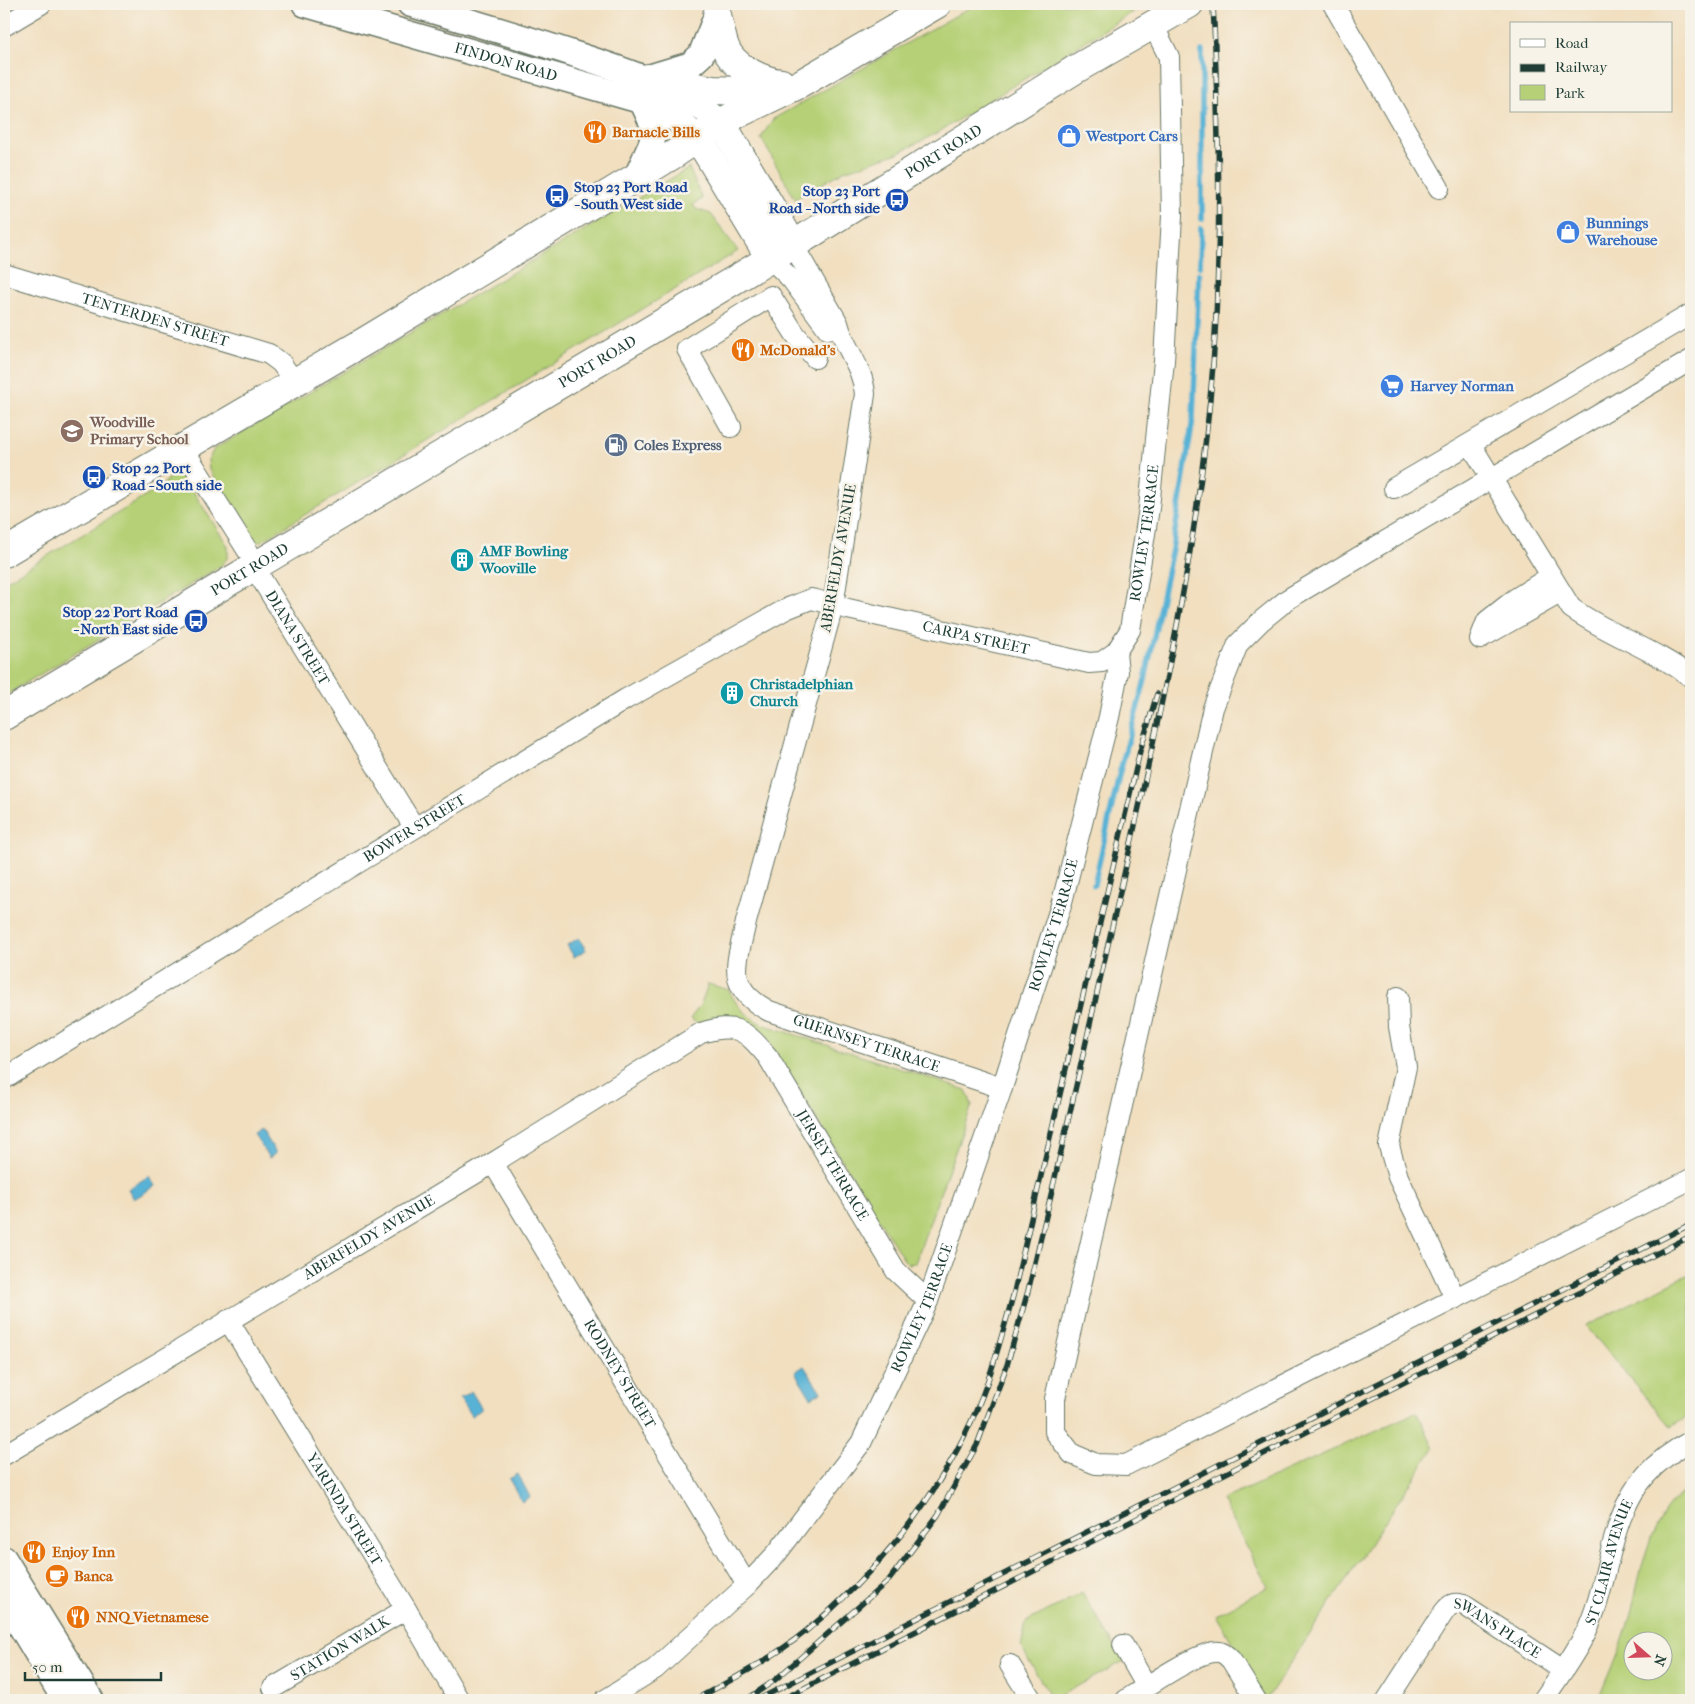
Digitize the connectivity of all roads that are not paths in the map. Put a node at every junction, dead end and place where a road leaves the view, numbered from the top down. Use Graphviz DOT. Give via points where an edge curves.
graph roads {
  1 [pos="41,4"];
  2 [pos="305,4"];
  3 [pos="410,4"];
  4 [pos="937,4"];
  5 [pos="1189,4"];
  6 [pos="1331,5"];
  7 [pos="716,9"];
  8 [pos="1153,25"];
  9 [pos="4,26"];
  10 [pos="800,84"];
  11 [pos="644,90"];
  12 [pos="721,122"];
  13 [pos="698,138"];
  14 [pos="637,176"];
  15 [pos="1439,188"];
  16 [pos="782,252"];
  17 [pos="4,274"];
  18 [pos="1691,314"];
  19 [pos="815,358"];
  20 [pos="1691,360"];
  21 [pos="295,383"];
  22 [pos="730,427"];
  23 [pos="1471,445"];
  24 [pos="183,448"];
  25 [pos="1491,478"];
  26 [pos="1394,488"];
  27 [pos="4,553"];
  28 [pos="256,564"];
  29 [pos="833,606"];
  30 [pos="1116,652"];
  31 [pos="1691,678"];
  32 [pos="4,716"];
  33 [pos="414,828"];
  34 [pos="739,985"];
  35 [pos="1398,997"];
  36 [pos="736,1030"];
  37 [pos="4,1079"];
  38 [pos="1002,1088"];
  39 [pos="493,1163"];
  40 [pos="1691,1179"];
  41 [pos="1455,1298"];
  42 [pos="928,1301"];
  43 [pos="228,1320"];
  44 [pos="1691,1440"];
  45 [pos="4,1455"];
  46 [pos="4,1558"];
  47 [pos="747,1585"];
  48 [pos="4,1598"];
  49 [pos="406,1609"];
  50 [pos="1123,1645"];
  51 [pos="1010,1665"];
  52 [pos="1563,1670"];
  53 [pos="1147,1687"];
  54 [pos="274,1688"];
  55 [pos="65,1700"];
  56 [pos="91,1700"];
  57 [pos="459,1700"];
  58 [pos="605,1700"];
  59 [pos="1032,1700"];
  60 [pos="1126,1700"];
  61 [pos="1256,1700"];
  62 [pos="1387,1700"];
  63 [pos="1543,1700"];
  1 -- 9 [label="street"];
  2 -- 11 [label="main road, FINDON ROAD"];
  3 -- 11 [label="main road, FINDON ROAD" via="520,36"];
  4 -- 10 [label="highway"];
  5 -- 8 [label="highway, PORT ROAD"];
  6 -- 15 [label="street"];
  7 -- 10 [label="highway" via="728,53 748,72 774,82"];
  7 -- 11 [label="main road" via="701,55 690,65"];
  8 -- 16 [label="highway, PORT ROAD" via="1076,69"];
  8 -- 30 [label="street, ROWLEY TERRACE" via="1169,57 1172,216 1164,351 1149,508 1130,630"];
  10 -- 11 [label="highway" via="725,91"];
  10 -- 12 [label="highway"];
  11 -- 12 [label="main road, FINDON ROAD" via="689,99"];
  11 -- 13 [label="main road, FINDON ROAD"];
  11 -- 14 [label="main road" via="654,128 651,145"];
  12 -- 13 [label="highway"];
  12 -- 16 [label="highway"];
  13 -- 14 [label="highway"];
  13 -- 16 [label="highway"];
  14 -- 21 [label="highway"];
  16 -- 28 [label="highway, PORT ROAD"];
  16 -- 29 [label="street, ABERFELDY AVENUE" via="838,324 841,337 864,380 865,394"];
  17 -- 21 [label="street, TENTERDEN STREET" via="269,354 281,363"];
  18 -- 23 [label="street"];
  19 -- 22 [label="street" via="771,296 688,348"];
  20 -- 25 [label="street"];
  21 -- 24 [label="highway"];
  23 -- 25 [label="street"];
  23 -- 26 [label="street"];
  24 -- 27 [label="highway"];
  24 -- 28 [label="street, DIANA STREET"];
  25 -- 31 [label="street" via="1571,608 1591,622 1674,664"];
  25 -- 41 [label="street" via="1288,599 1238,644 1213,708 1144,1002 1055,1399 1054,1432 1072,1454 1096,1464 1126,1465"];
  28 -- 32 [label="highway, PORT ROAD"];
  28 -- 33 [label="street, DIANA STREET" via="262,580"];
  29 -- 30 [label="street, CARPA STREET" via="1089,663 1102,662"];
  29 -- 33 [label="street, BOWER STREET" via="811,599 786,609 626,699"];
  29 -- 34 [label="street, ABERFELDY AVENUE" via="746,922 736,966"];
  30 -- 38 [label="street, ROWLEY TERRACE" via="1118,672 1109,717 1062,902"];
  33 -- 37 [label="street, BOWER STREET"];
  34 -- 38 [label="street, GUERNSEY TERRACE" via="752,1002 769,1011"];
  35 -- 41 [label="street" via="1406,1068 1389,1146 1398,1177"];
  36 -- 39 [label="street, ABERFELDY AVENUE" via="722,1027 702,1033"];
  36 -- 42 [label="street, JERSEY TERRACE" via="750,1036 768,1058 896,1271"];
  38 -- 42 [label="street, ROWLEY TERRACE"];
  39 -- 43 [label="street, ABERFELDY AVENUE"];
  39 -- 47 [label="street, RODNEY STREET"];
  40 -- 41 [label="street"];
  42 -- 47 [label="street, ROWLEY TERRACE" via="861,1443 777,1553"];
  43 -- 45 [label="street, ABERFELDY AVENUE"];
  43 -- 49 [label="street, YARINDA STREET"];
  44 -- 52 [label="street, ST CLAIR AVENUE" via="1667,1455 1644,1476 1629,1501 1586,1632"];
  46 -- 56 [label="main road"];
  47 -- 58 [label="street, ROWLEY TERRACE" via="655,1669"];
  48 -- 55 [label="main road"];
  49 -- 54 [label="street, STATION WALK"];
  49 -- 57 [label="street, YARINDA STREET"];
  50 -- 53 [label="street"];
  51 -- 59 [label="street"];
  52 -- 62 [label="street, SWANS PLACE" via="1464,1605 1456,1603 1448,1606"];
  52 -- 63 [label="street, ST CLAIR AVENUE"];
  53 -- 60 [label="street"];
  53 -- 61 [label="street" via="1200,1656 1217,1652 1231,1660"];
}
